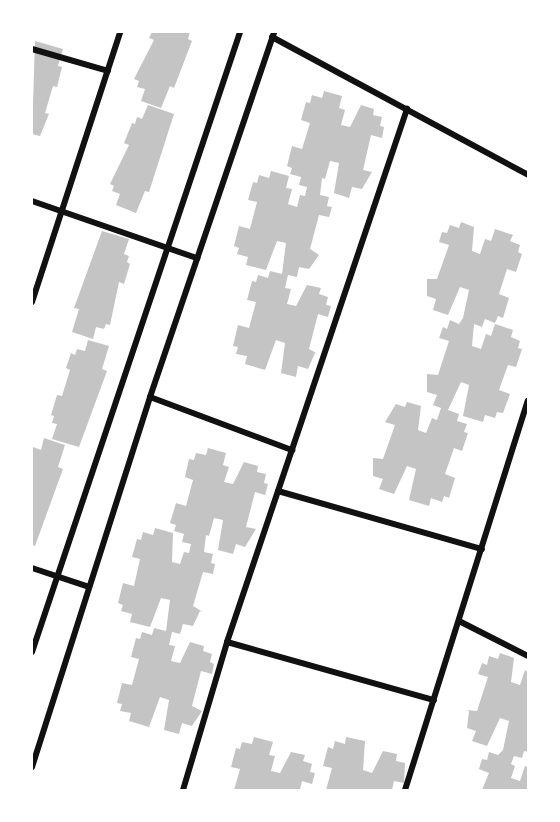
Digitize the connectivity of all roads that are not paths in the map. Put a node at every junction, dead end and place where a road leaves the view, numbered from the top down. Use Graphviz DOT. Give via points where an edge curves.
graph roads {
  1 [pos="120,32"];
  2 [pos="240,32"];
  3 [pos="273,34"];
  4 [pos="32,49"];
  5 [pos="108,71"];
  6 [pos="407,109"];
  7 [pos="528,175"];
  8 [pos="32,201"];
  9 [pos="61,211"];
  10 [pos="166,249"];
  11 [pos="197,258"];
  12 [pos="33,291"];
  13 [pos="32,302"];
  14 [pos="150,396"];
  15 [pos="528,401"];
  16 [pos="292,450"];
  17 [pos="278,491"];
  18 [pos="482,549"];
  19 [pos="32,568"];
  20 [pos="55,576"];
  21 [pos="89,587"];
  22 [pos="459,621"];
  23 [pos="227,642"];
  24 [pos="32,652"];
  25 [pos="528,656"];
  26 [pos="434,700"];
  27 [pos="32,768"];
  28 [pos="183,790"];
  29 [pos="405,790"];
  1 -- 5 [label="street"];
  2 -- 10 [label="street"];
  3 -- 6 [label="street"];
  3 -- 11 [label="street"];
  4 -- 5 [label="street"];
  5 -- 9 [label="street"];
  6 -- 7 [label="street"];
  6 -- 16 [label="street"];
  8 -- 9 [label="street"];
  9 -- 10 [label="street"];
  9 -- 12 [label="street"];
  10 -- 11 [label="street"];
  10 -- 20 [label="street"];
  11 -- 14 [label="street"];
  12 -- 13 [label="street"];
  14 -- 16 [label="street"];
  14 -- 21 [label="street"];
  15 -- 18 [label="street"];
  16 -- 17 [label="street"];
  17 -- 18 [label="street"];
  17 -- 23 [label="street"];
  18 -- 22 [label="street"];
  19 -- 20 [label="street"];
  20 -- 21 [label="street"];
  20 -- 24 [label="street"];
  21 -- 27 [label="street"];
  22 -- 25 [label="street"];
  22 -- 26 [label="street"];
  23 -- 26 [label="street"];
  23 -- 28 [label="street"];
  26 -- 29 [label="street"];
}
